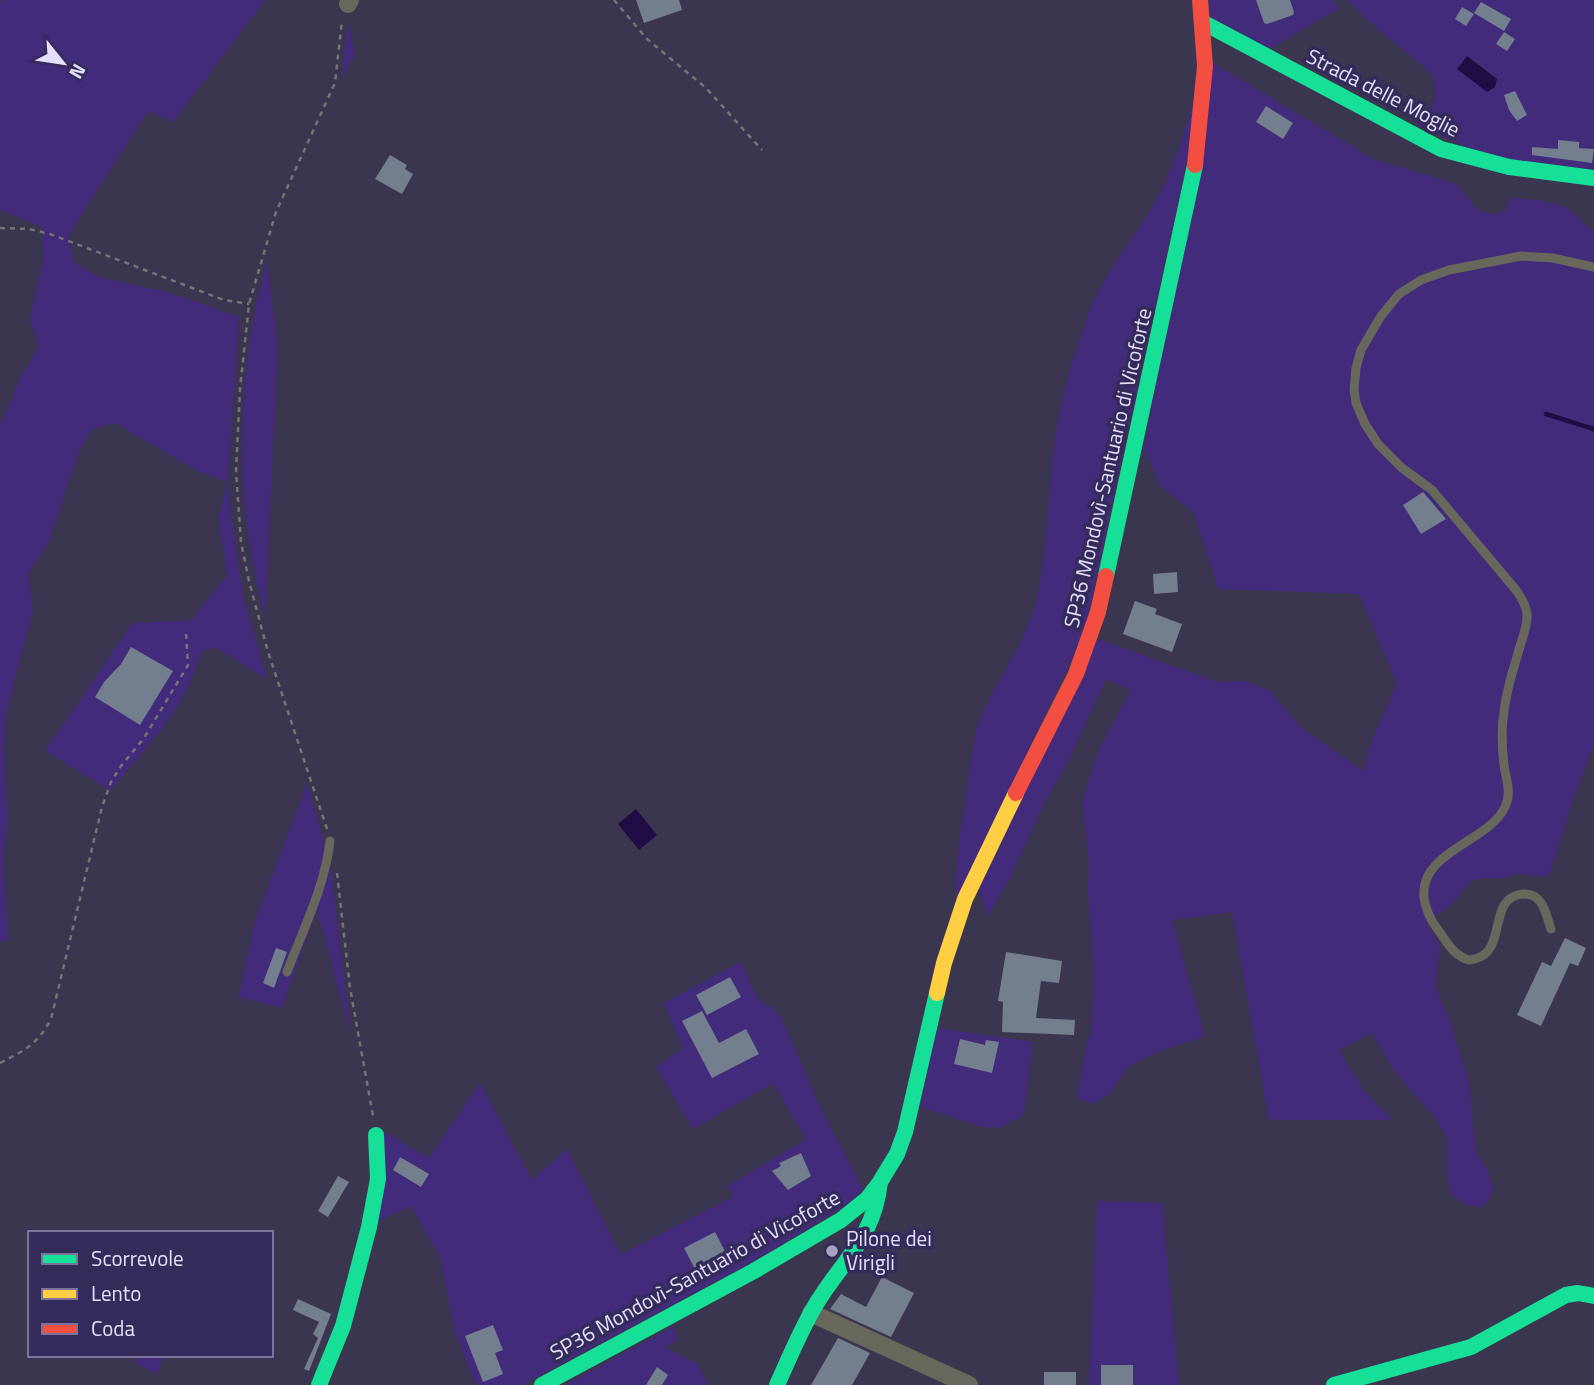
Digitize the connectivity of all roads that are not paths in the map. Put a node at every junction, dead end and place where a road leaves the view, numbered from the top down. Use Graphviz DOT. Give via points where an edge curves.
graph roads {
  1 [pos="1200,0"];
  2 [pos="1204,23"];
  3 [pos="1594,178"];
  4 [pos="1594,267"];
  5 [pos="330,841"];
  6 [pos="1551,929"];
  7 [pos="288,972"];
  8 [pos="376,1135"];
  9 [pos="880,1182"];
  10 [pos="1594,1296"];
  11 [pos="811,1314"];
  12 [pos="319,1385"];
  13 [pos="542,1385"];
  14 [pos="777,1385"];
  15 [pos="969,1385"];
  16 [pos="1334,1385"];
  1 -- 2 [label="main road, SP36 Mondovì-Santuario di Vicoforte"];
  2 -- 3 [label="main road, Strada delle Moglie" via="1441,149 1509,167"];
  2 -- 9 [label="main road, SP36 Mondovì-Santuario di Vicoforte" via="1194,176 1098,612 1076,674 963,905 944,963 905,1132"];
  4 -- 6 [label="lane" via="1521,256 1481,262 1422,280 1399,294 1376,324 1361,350 1354,379 1358,409 1378,444 1435,493 1519,593 1526,612 1526,628 1503,713 1507,802 1500,817 1431,871 1424,888 1426,908 1452,950 1469,960 1488,950 1503,908 1516,895 1531,894 1540,900"];
  5 -- 7 [label="lane"];
  8 -- 12 [label="main road" via="378,1179 369,1227 343,1326"];
  9 -- 11 [label="main road" via="871,1224"];
  9 -- 13 [label="main road, SP36 Mondovì-Santuario di Vicoforte" via="841,1220"];
  10 -- 16 [label="main road" via="1566,1295 1471,1347"];
  11 -- 14 [label="main road"];
  11 -- 15 [label="street"];
}
